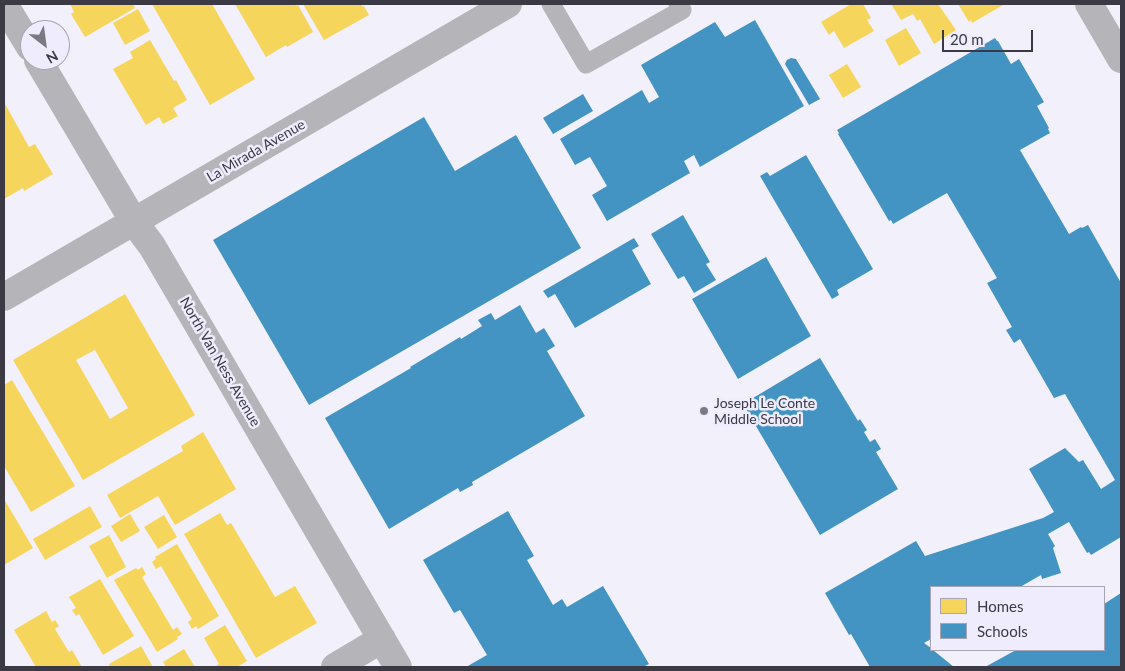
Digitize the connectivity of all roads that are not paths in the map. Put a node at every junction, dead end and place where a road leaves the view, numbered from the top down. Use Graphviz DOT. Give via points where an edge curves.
graph roads {
  1 [pos="4,4"];
  2 [pos="508,4"];
  3 [pos="551,4"];
  4 [pos="678,4"];
  5 [pos="1088,4"];
  6 [pos="20,30"];
  7 [pos="1117,44"];
  8 [pos="44,70"];
  9 [pos="134,222"];
  10 [pos="4,297"];
  11 [pos="382,639"];
  12 [pos="336,667"];
  13 [pos="398,667"];
  1 -- 6 [label="street"];
  2 -- 9 [label="street, La Mirada Avenue"];
  3 -- 4 [label="lane" via="586,64 682,10"];
  5 -- 7 [label="street"];
  8 -- 9 [label="street, North Van Ness Avenue"];
  9 -- 10 [label="street, La Mirada Avenue"];
  9 -- 11 [label="street, North Van Ness Avenue" via="152,246"];
  11 -- 12 [label="street"];
  11 -- 13 [label="street, North Van Ness Avenue"];
}
